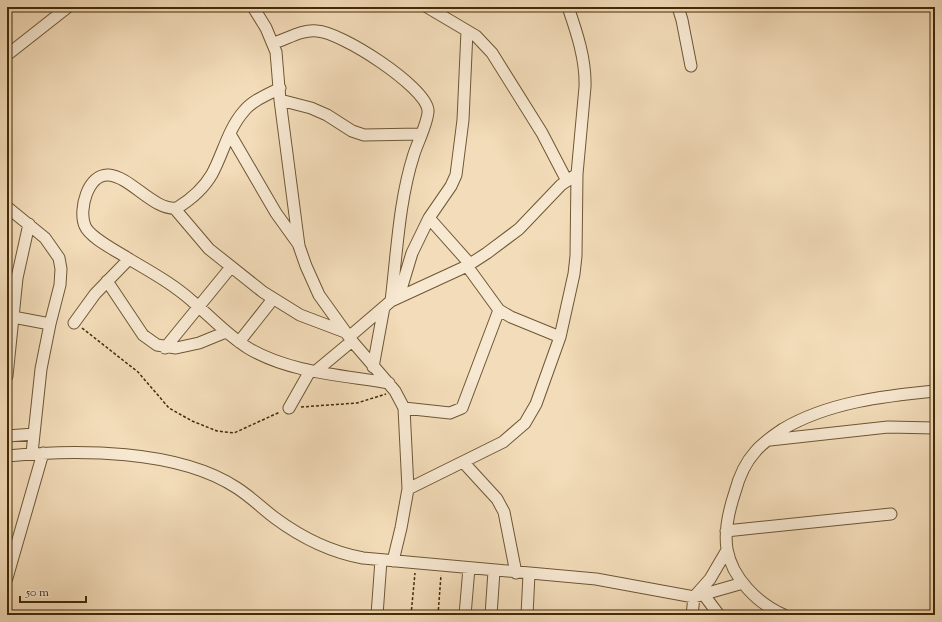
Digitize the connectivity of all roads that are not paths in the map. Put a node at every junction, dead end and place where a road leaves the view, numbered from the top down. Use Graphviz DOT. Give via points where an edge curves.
graph roads {
  1 [pos="68,7"];
  2 [pos="253,7"];
  3 [pos="427,7"];
  4 [pos="568,7"];
  5 [pos="678,7"];
  6 [pos="467,31"];
  7 [pos="274,44"];
  8 [pos="7,55"];
  9 [pos="690,66"];
  10 [pos="280,88"];
  11 [pos="280,100"];
  12 [pos="230,134"];
  13 [pos="420,134"];
  14 [pos="577,174"];
  15 [pos="567,181"];
  16 [pos="7,207"];
  17 [pos="175,209"];
  18 [pos="429,218"];
  19 [pos="29,224"];
  20 [pos="300,246"];
  21 [pos="129,259"];
  22 [pos="468,265"];
  23 [pos="230,267"];
  24 [pos="12,277"];
  25 [pos="107,281"];
  26 [pos="273,299"];
  27 [pos="391,301"];
  28 [pos="198,306"];
  29 [pos="499,310"];
  30 [pos="13,317"];
  31 [pos="74,323"];
  32 [pos="50,324"];
  33 [pos="226,332"];
  34 [pos="348,337"];
  35 [pos="560,337"];
  36 [pos="239,342"];
  37 [pos="165,348"];
  38 [pos="373,367"];
  39 [pos="313,371"];
  40 [pos="7,376"];
  41 [pos="392,387"];
  42 [pos="935,391"];
  43 [pos="289,408"];
  44 [pos="404,408"];
  45 [pos="935,428"];
  46 [pos="34,434"];
  47 [pos="7,436"];
  48 [pos="768,440"];
  49 [pos="38,453"];
  50 [pos="7,456"];
  51 [pos="464,463"];
  52 [pos="408,489"];
  53 [pos="891,514"];
  54 [pos="726,531"];
  55 [pos="727,550"];
  56 [pos="381,560"];
  57 [pos="393,561"];
  58 [pos="469,568"];
  59 [pos="494,571"];
  60 [pos="516,573"];
  61 [pos="530,574"];
  62 [pos="7,578"];
  63 [pos="743,583"];
  64 [pos="699,596"];
  65 [pos="377,615"];
  66 [pos="465,615"];
  67 [pos="491,615"];
  68 [pos="527,615"];
  69 [pos="692,615"];
  70 [pos="719,615"];
  71 [pos="784,615"];
  1 -- 8 [label="street"];
  2 -- 7 [label="street"];
  3 -- 6 [label="street"];
  4 -- 14 [label="street" via="585,73"];
  5 -- 9 [label="street"];
  6 -- 15 [label="street" via="476,36 492,53 542,133"];
  6 -- 18 [label="street" via="463,120 458,162 451,186"];
  7 -- 10 [label="street"];
  7 -- 13 [label="street" via="309,31 318,31 330,34 373,57 392,69 424,102 428,113"];
  10 -- 11 [label="street"];
  10 -- 12 [label="street" via="248,106"];
  11 -- 13 [label="street" via="318,111 347,129 364,135"];
  11 -- 20 [label="street"];
  12 -- 17 [label="street" via="211,175 198,191"];
  12 -- 20 [label="street" via="276,213"];
  13 -- 27 [label="street" via="406,187"];
  14 -- 15 [label="street"];
  14 -- 35 [label="street" via="576,256"];
  15 -- 22 [label="street" via="519,229"];
  16 -- 19 [label="street"];
  17 -- 21 [label="street" via="158,203 115,176 101,176 94,180 86,196 84,224 92,234"];
  17 -- 23 [label="street" via="208,249"];
  18 -- 22 [label="street"];
  18 -- 27 [label="street"];
  19 -- 24 [label="street"];
  19 -- 32 [label="street" via="45,238 59,258 60,285"];
  20 -- 34 [label="street" via="319,295"];
  21 -- 25 [label="street"];
  21 -- 28 [label="street" via="175,286"];
  22 -- 27 [label="street"];
  22 -- 29 [label="street"];
  23 -- 26 [label="street"];
  23 -- 28 [label="street"];
  24 -- 30 [label="street"];
  25 -- 31 [label="street"];
  25 -- 37 [label="street" via="143,335 151,343"];
  26 -- 34 [label="street" via="300,315"];
  26 -- 36 [label="street"];
  27 -- 34 [label="street"];
  27 -- 38 [label="street"];
  28 -- 33 [label="street"];
  28 -- 37 [label="street"];
  29 -- 35 [label="street"];
  29 -- 44 [label="street" via="462,408 447,413"];
  30 -- 32 [label="street"];
  30 -- 40 [label="street"];
  32 -- 46 [label="street"];
  33 -- 36 [label="street"];
  33 -- 37 [label="street" via="182,347"];
  34 -- 38 [label="street"];
  34 -- 39 [label="street"];
  35 -- 51 [label="street" via="536,404 525,423 503,442"];
  36 -- 39 [label="street" via="264,356"];
  38 -- 41 [label="street"];
  39 -- 41 [label="street"];
  39 -- 43 [label="street"];
  41 -- 44 [label="street"];
  42 -- 48 [label="street" via="894,395 850,404 802,420"];
  44 -- 52 [label="street"];
  45 -- 48 [label="street" via="888,427"];
  46 -- 47 [label="street"];
  46 -- 49 [label="street"];
  48 -- 54 [label="street" via="755,451 743,469 733,496"];
  49 -- 50 [label="street"];
  49 -- 56 [label="street" via="146,457 178,463 214,476 237,488 300,535 325,548 343,554"];
  49 -- 62 [label="street"];
  51 -- 52 [label="street"];
  51 -- 60 [label="street" via="497,499 504,512"];
  52 -- 57 [label="street"];
  53 -- 54 [label="street"];
  54 -- 55 [label="street"];
  55 -- 63 [label="street"];
  55 -- 64 [label="street"];
  56 -- 57 [label="street"];
  56 -- 65 [label="street"];
  57 -- 58 [label="street"];
  58 -- 59 [label="street"];
  58 -- 66 [label="street"];
  59 -- 60 [label="street"];
  59 -- 67 [label="street"];
  60 -- 61 [label="street"];
  61 -- 64 [label="street" via="596,579"];
  61 -- 68 [label="street"];
  63 -- 64 [label="street"];
  63 -- 71 [label="street" via="762,602"];
  64 -- 69 [label="street"];
  64 -- 70 [label="street"];
}
